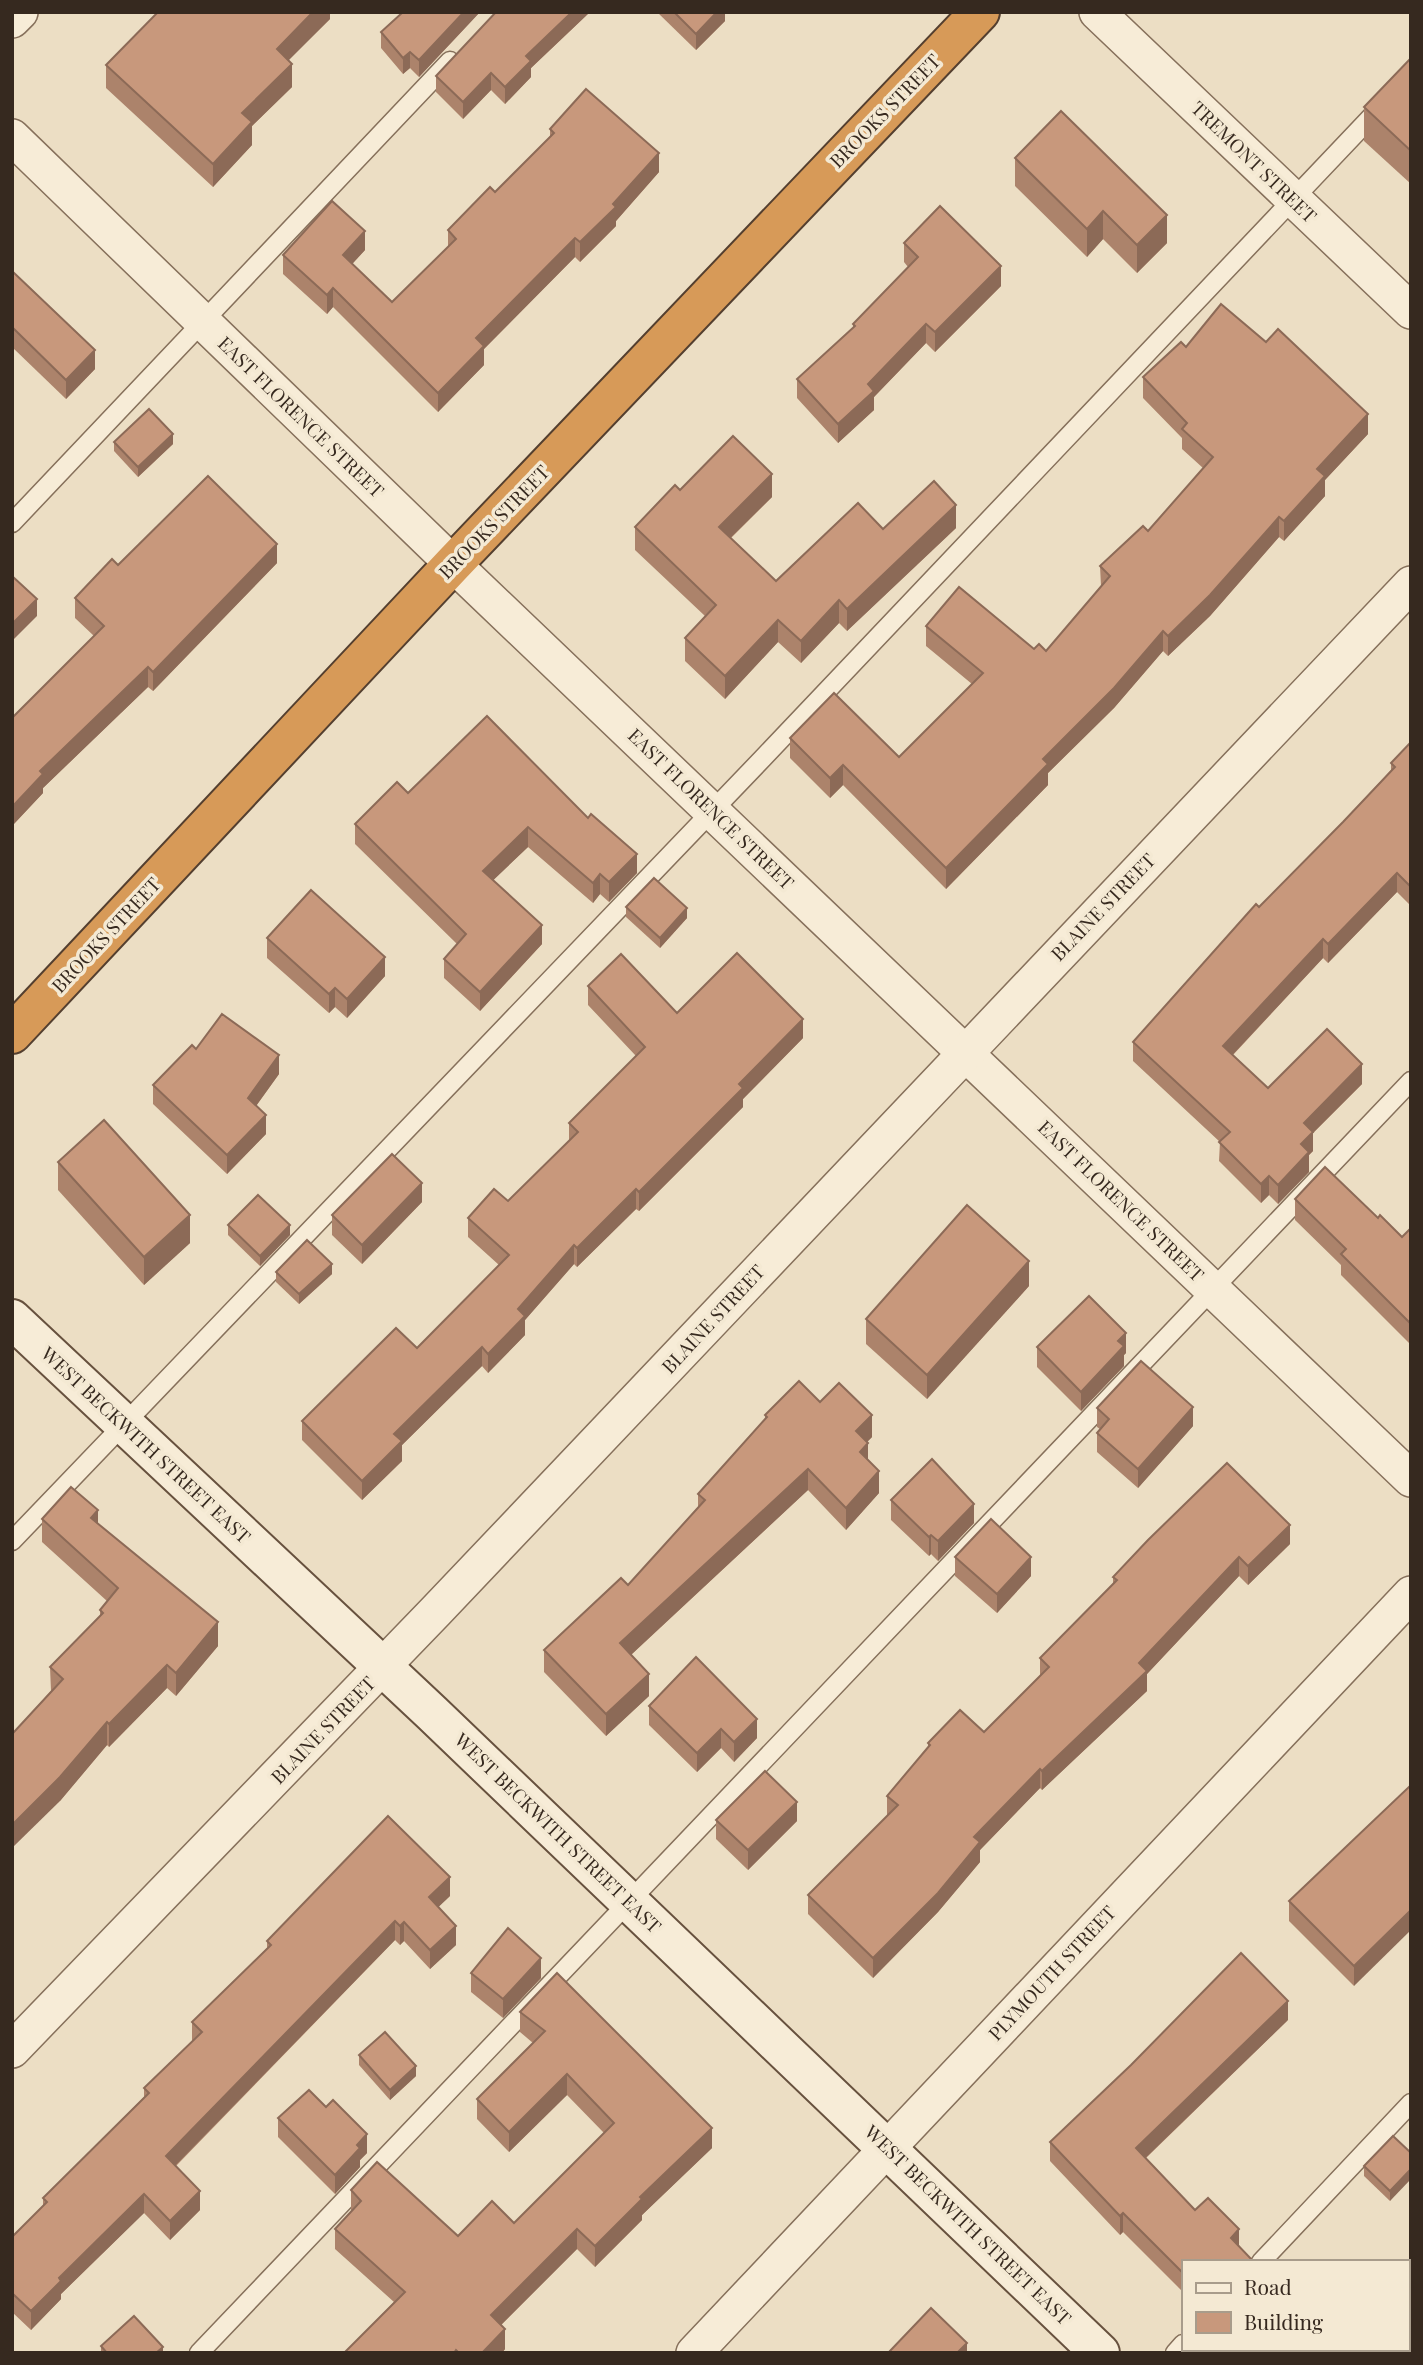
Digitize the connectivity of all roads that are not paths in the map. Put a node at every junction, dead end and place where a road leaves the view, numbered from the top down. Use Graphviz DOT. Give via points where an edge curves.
graph roads {
  1 [pos="20,12"];
  2 [pos="980,12"];
  3 [pos="1097,12"];
  4 [pos="12,20"];
  5 [pos="459,52"];
  6 [pos="1411,75"];
  7 [pos="12,137"];
  8 [pos="1294,200"];
  9 [pos="1411,311"];
  10 [pos="203,322"];
  11 [pos="12,523"];
  12 [pos="453,564"];
  13 [pos="1411,584"];
  14 [pos="713,811"];
  15 [pos="12,1034"];
  16 [pos="966,1052"];
  17 [pos="1411,1081"];
  18 [pos="1212,1288"];
  19 [pos="12,1319"];
  20 [pos="123,1425"];
  21 [pos="1411,1479"];
  22 [pos="12,1541"];
  23 [pos="1411,1594"];
  24 [pos="383,1667"];
  25 [pos="630,1902"];
  26 [pos="12,2050"];
  27 [pos="1411,2103"];
  28 [pos="887,2147"];
  29 [pos="1263,2260"];
  30 [pos="199,2353"];
  31 [pos="694,2353"];
  32 [pos="1100,2353"];
  1 -- 4 [label="street"];
  2 -- 12 [label="highway, BROOKS STREET"];
  3 -- 8 [label="street, TREMONT STREET"];
  5 -- 10 [label="lane"];
  6 -- 8 [label="lane"];
  7 -- 10 [label="street, EAST FLORENCE STREET"];
  8 -- 9 [label="street, TREMONT STREET"];
  8 -- 14 [label="lane"];
  10 -- 11 [label="lane"];
  10 -- 12 [label="street, EAST FLORENCE STREET"];
  12 -- 14 [label="street, EAST FLORENCE STREET"];
  12 -- 15 [label="highway, BROOKS STREET"];
  13 -- 16 [label="street, BLAINE STREET"];
  14 -- 16 [label="street, EAST FLORENCE STREET"];
  14 -- 20 [label="lane"];
  16 -- 18 [label="street, EAST FLORENCE STREET"];
  16 -- 24 [label="street, BLAINE STREET"];
  17 -- 18 [label="lane"];
  18 -- 21 [label="street, EAST FLORENCE STREET"];
  18 -- 25 [label="lane"];
  19 -- 20 [label="street, WEST BECKWITH STREET EAST"];
  20 -- 22 [label="lane"];
  20 -- 24 [label="street, WEST BECKWITH STREET EAST"];
  23 -- 28 [label="street, PLYMOUTH STREET"];
  24 -- 25 [label="street, WEST BECKWITH STREET EAST"];
  24 -- 26 [label="street, BLAINE STREET"];
  25 -- 28 [label="street, WEST BECKWITH STREET EAST"];
  25 -- 30 [label="lane"];
  27 -- 29 [label="lane"];
  28 -- 31 [label="street, PLYMOUTH STREET"];
  28 -- 32 [label="street, WEST BECKWITH STREET EAST"];
}
